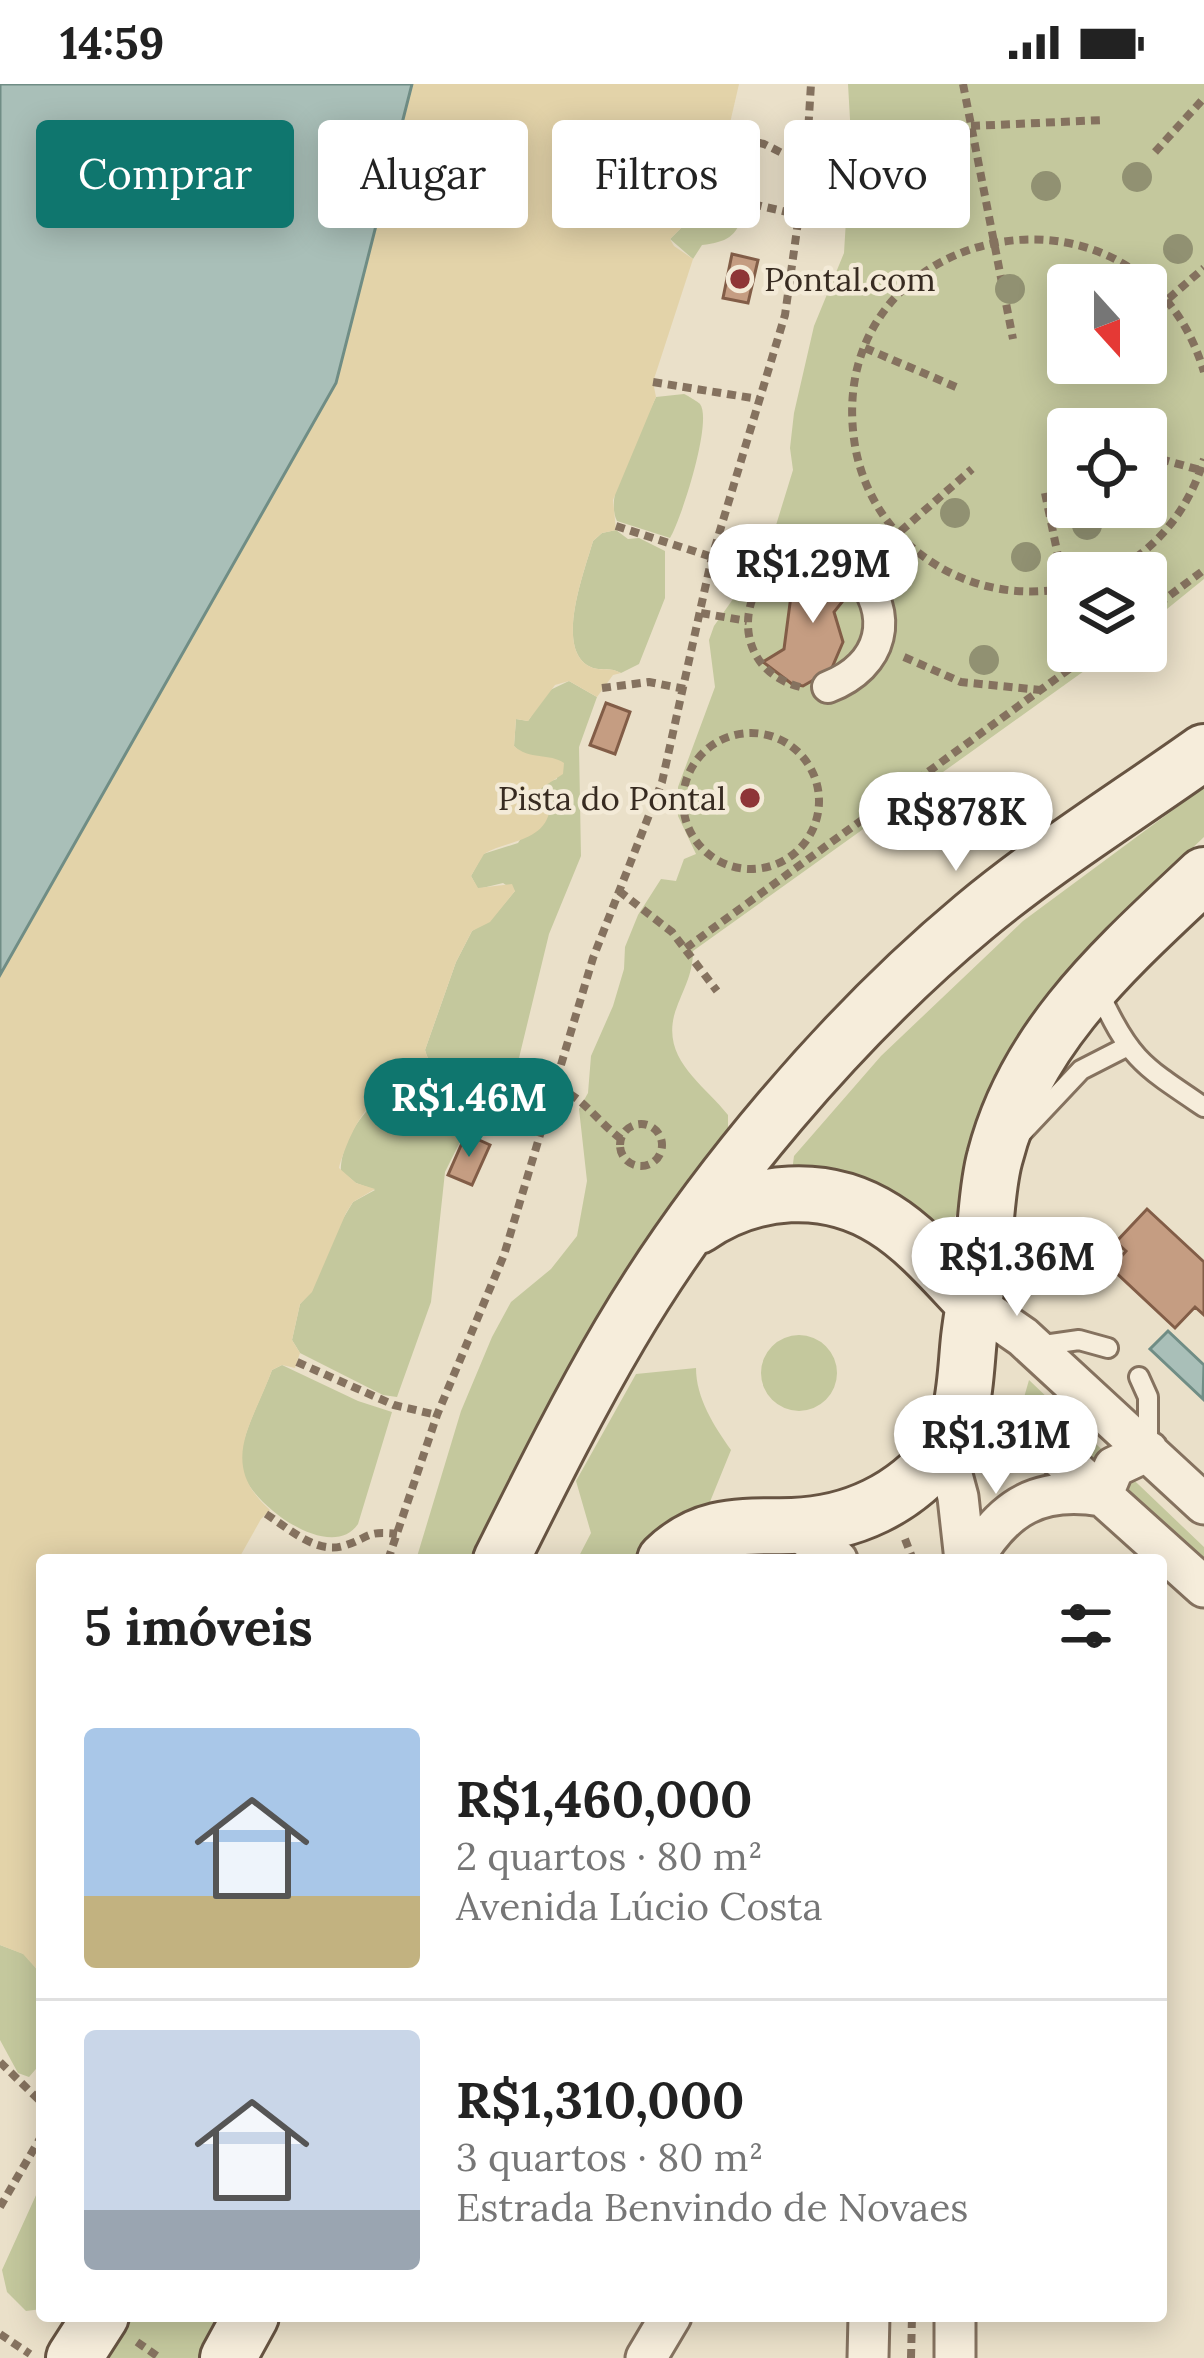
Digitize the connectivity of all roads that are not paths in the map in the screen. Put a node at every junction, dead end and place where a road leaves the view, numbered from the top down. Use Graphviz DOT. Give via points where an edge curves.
graph roads {
  1 [pos="856,571"];
  2 [pos="828,687"];
  3 [pos="1204,752"];
  4 [pos="1204,875"];
  5 [pos="1093,980"];
  6 [pos="1126,1047"];
  7 [pos="1204,1107"];
  8 [pos="994,1157"];
  9 [pos="686,1234"];
  10 [pos="974,1303"];
  11 [pos="1032,1346"];
  12 [pos="1108,1348"];
  13 [pos="1139,1378"];
  14 [pos="950,1438"];
  15 [pos="1148,1451"];
  16 [pos="1102,1496"];
  17 [pos="1198,1498"];
  18 [pos="792,1526"];
  19 [pos="1155,1542"];
  20 [pos="504,1554"];
  21 [pos="671,1554"];
  22 [pos="829,1554"];
  23 [pos="968,1554"];
  24 [pos="974,1554"];
  25 [pos="1204,1587"];
  26 [pos="97,2322"];
  27 [pos="248,2322"];
  28 [pos="667,2322"];
  29 [pos="869,2322"];
  30 [pos="956,2322"];
  31 [pos="74,2358"];
  32 [pos="228,2358"];
  33 [pos="646,2358"];
  34 [pos="868,2358"];
  35 [pos="955,2358"];
  1 -- 2 [label="street" via="879,612 876,644 862,667"];
  3 -- 9 [label="main road" via="959,931 878,1006 784,1108"];
  4 -- 5 [label="main road"];
  5 -- 6 [label="lane"];
  5 -- 8 [label="main road" via="1029,1069"];
  6 -- 7 [label="lane"];
  6 -- 8 [label="lane" via="1081,1070"];
  8 -- 10 [label="main road"];
  9 -- 10 [label="main road" via="754,1197 846,1200 885,1220"];
  9 -- 20 [label="main road" via="621,1332"];
  10 -- 11 [label="street"];
  10 -- 14 [label="main road"];
  11 -- 12 [label="lane" via="1079,1340"];
  11 -- 15 [label="street"];
  13 -- 15 [label="lane" via="1148,1397"];
  14 -- 16 [label="street" via="992,1417 1010,1418"];
  14 -- 18 [label="main road" via="916,1480 878,1507"];
  14 -- 23 [label="street"];
  15 -- 16 [label="street" via="1114,1467"];
  15 -- 17 [label="street"];
  16 -- 19 [label="street"];
  16 -- 24 [label="street" via="1073,1491 1022,1505"];
  17 -- 19 [label="street" via="1182,1527"];
  18 -- 21 [label="main road" via="710,1532"];
  18 -- 22 [label="street"];
  19 -- 25 [label="street"];
  26 -- 31 [label="main road"];
  27 -- 32 [label="main road"];
  28 -- 33 [label="street"];
  29 -- 34 [label="street"];
  30 -- 35 [label="street"];
}
